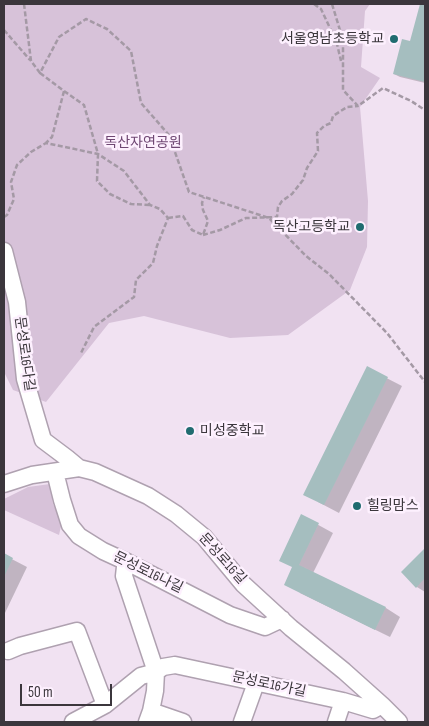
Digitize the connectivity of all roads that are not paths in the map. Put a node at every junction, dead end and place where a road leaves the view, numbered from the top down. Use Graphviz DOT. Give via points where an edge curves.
graph roads {
  1 [pos="4,252"];
  2 [pos="79,468"];
  3 [pos="56,472"];
  4 [pos="4,484"];
  5 [pos="127,562"];
  6 [pos="282,619"];
  7 [pos="8,651"];
  8 [pos="156,672"];
  9 [pos="256,682"];
  10 [pos="343,701"];
  11 [pos="106,705"];
  12 [pos="381,712"];
  13 [pos="149,717"];
  14 [pos="73,722"];
  15 [pos="183,722"];
  16 [pos="242,722"];
  17 [pos="336,722"];
  18 [pos="399,722"];
  1 -- 2 [label="street, 문성로16다길" via="17,302 25,379 43,440"];
  2 -- 3 [label="street, 문성로16길"];
  2 -- 6 [label="street, 문성로16길" via="148,496 176,514 204,537 243,584"];
  3 -- 4 [label="street, 문성로16길"];
  3 -- 5 [label="street, 문성로16나길" via="70,525 79,536"];
  5 -- 6 [label="street, 문성로16나길" via="230,615 265,627"];
  5 -- 8 [label="street" via="124,576"];
  6 -- 12 [label="street, 문성로16길" via="344,671"];
  7 -- 11 [label="street" via="77,631"];
  8 -- 9 [label="street, 문성로16가길" via="174,665"];
  8 -- 11 [label="street, 문성로16가길" via="141,676"];
  8 -- 13 [label="street"];
  9 -- 10 [label="street, 문성로16가길"];
  9 -- 16 [label="street"];
  10 -- 12 [label="street, 문성로16가길"];
  10 -- 17 [label="street"];
  11 -- 14 [label="street, 문성로16가길"];
  12 -- 18 [label="street, 문성로16길"];
  13 -- 15 [label="street"];
}
